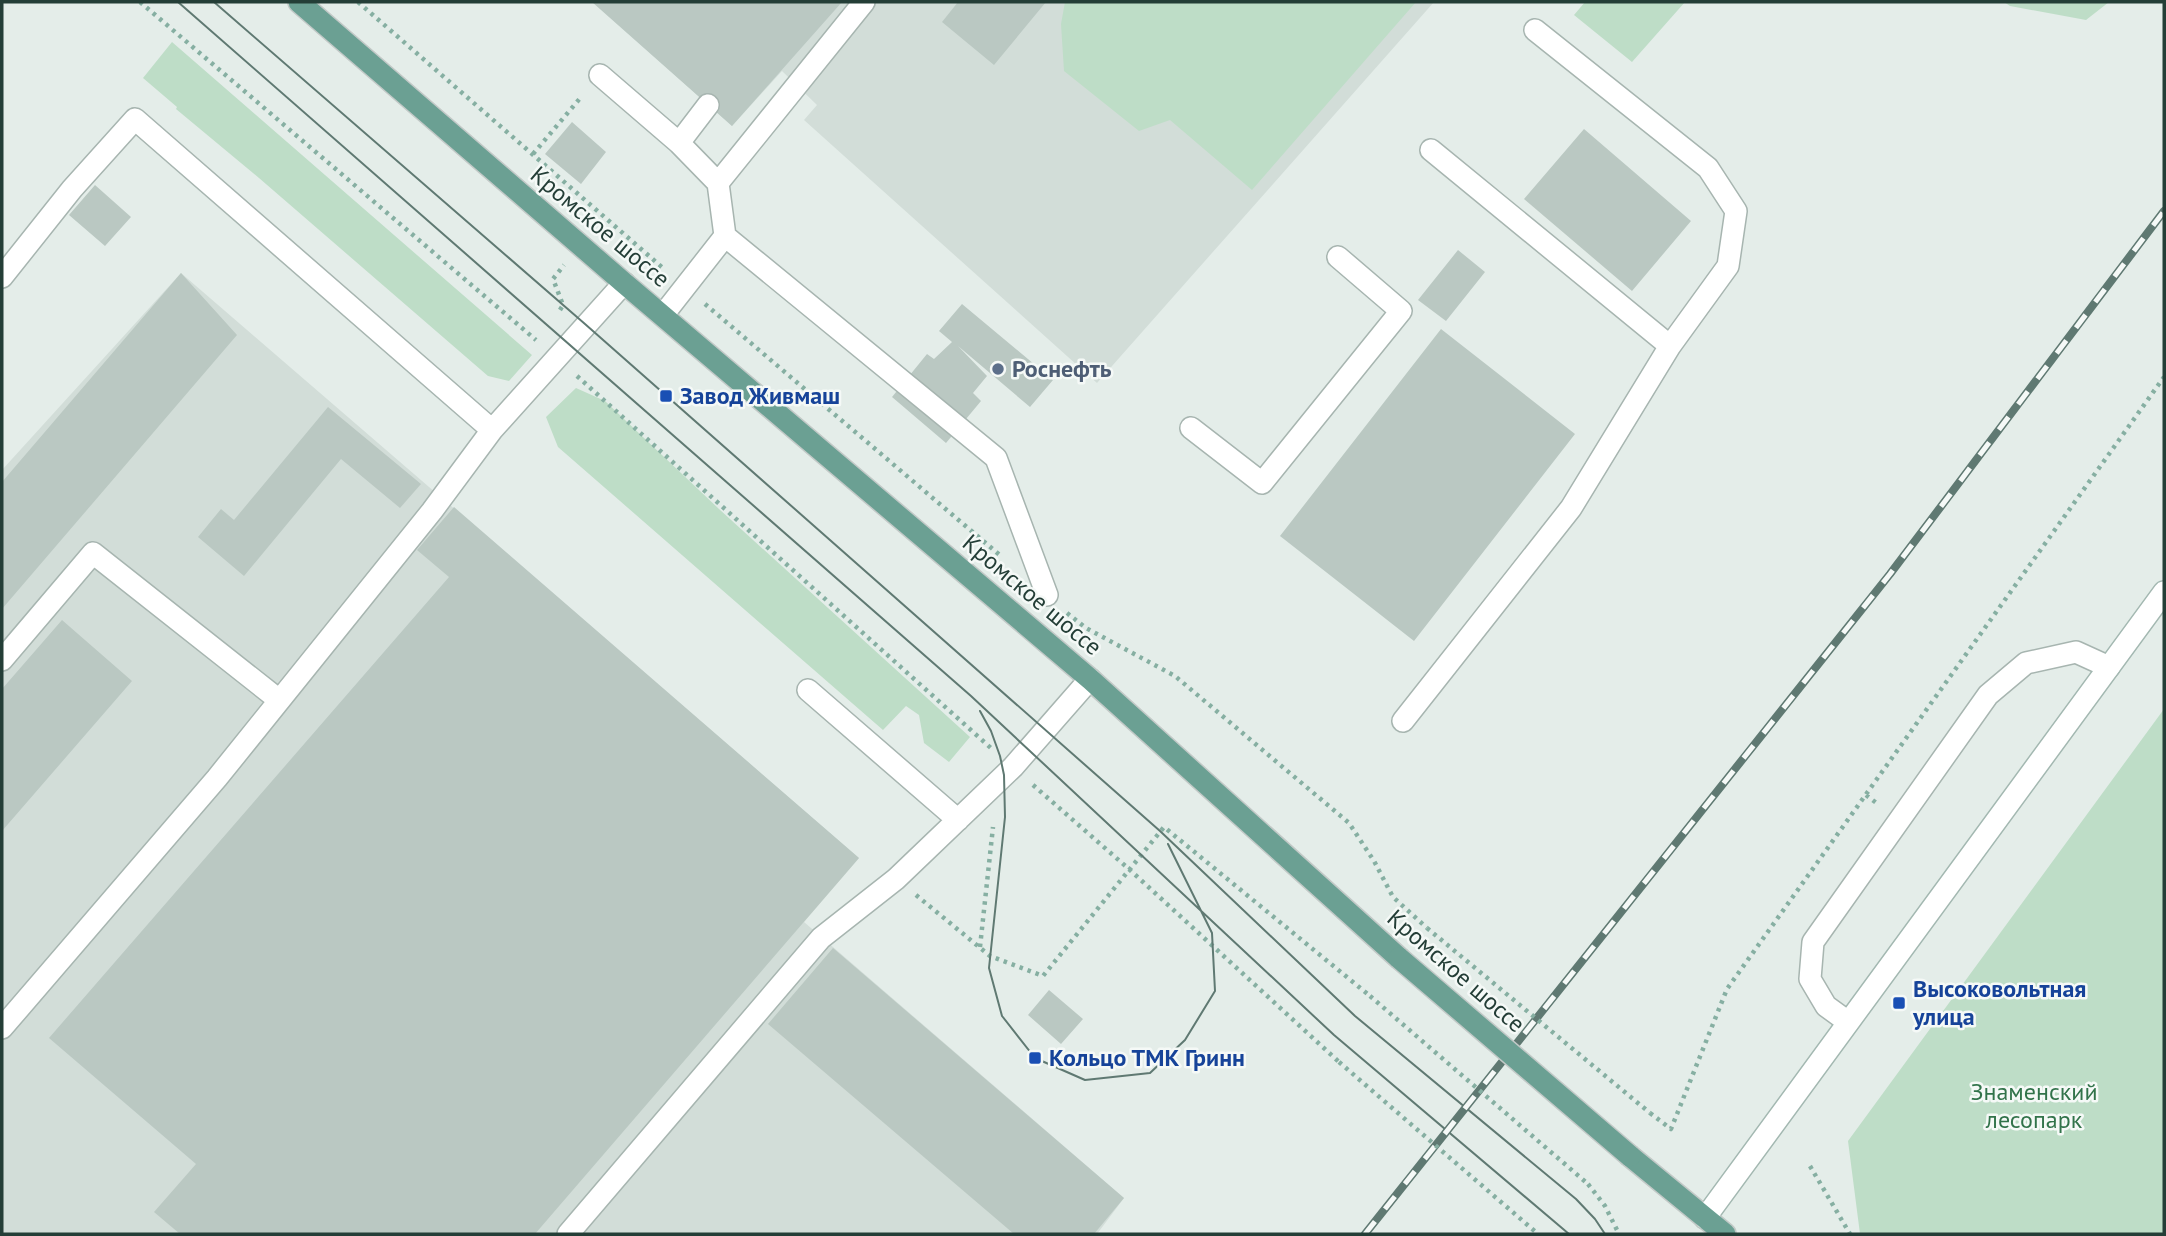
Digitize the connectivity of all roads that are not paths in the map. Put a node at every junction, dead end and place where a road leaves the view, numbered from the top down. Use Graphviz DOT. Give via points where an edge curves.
graph roads {
  1 [pos="299,2"];
  2 [pos="864,2"];
  3 [pos="1535,30"];
  4 [pos="600,75"];
  5 [pos="708,105"];
  6 [pos="679,144"];
  7 [pos="1431,150"];
  8 [pos="718,183"];
  9 [pos="725,236"];
  10 [pos="1338,257"];
  11 [pos="2,277"];
  12 [pos="624,283"];
  13 [pos="663,314"];
  14 [pos="1670,346"];
  15 [pos="1191,428"];
  16 [pos="492,430"];
  17 [pos="2164,592"];
  18 [pos="1047,595"];
  19 [pos="2,660"];
  20 [pos="2109,667"];
  21 [pos="1090,679"];
  22 [pos="808,690"];
  23 [pos="279,701"];
  24 [pos="1403,721"];
  25 [pos="958,820"];
  26 [pos="1849,1022"];
  27 [pos="2,1028"];
  28 [pos="1705,1218"];
  29 [pos="568,1234"];
  30 [pos="1725,1234"];
  1 -- 12 [label="main road, Кромское шоссе"];
  2 -- 8 [label="main road"];
  3 -- 14 [label="main road" via="1708,168 1736,211 1728,266"];
  4 -- 6 [label="main road"];
  5 -- 6 [label="main road"];
  6 -- 8 [label="main road"];
  7 -- 14 [label="main road"];
  8 -- 9 [label="main road"];
  9 -- 13 [label="main road"];
  9 -- 18 [label="main road" via="996,457"];
  10 -- 15 [label="main road" via="1401,311 1262,483"];
  11 -- 16 [label="main road" via="135,119"];
  12 -- 13 [label="main road, Кромское шоссе"];
  12 -- 16 [label="main road"];
  13 -- 21 [label="main road, Кромское шоссе"];
  14 -- 24 [label="main road" via="1571,508"];
  16 -- 23 [label="main road"];
  17 -- 20 [label="main road"];
  19 -- 23 [label="main road" via="93,554"];
  20 -- 26 [label="main road"];
  20 -- 26 [label="main road" via="2076,652 2026,663 1988,695 1813,942 1810,979 1826,1006"];
  21 -- 25 [label="main road"];
  21 -- 28 [label="main road, Кромское шоссе, bridge" via="1399,958"];
  22 -- 25 [label="main road"];
  23 -- 27 [label="main road"];
  25 -- 29 [label="main road" via="896,879 821,938"];
  26 -- 28 [label="main road"];
  28 -- 30 [label="main road, Кромское шоссе"];
}
